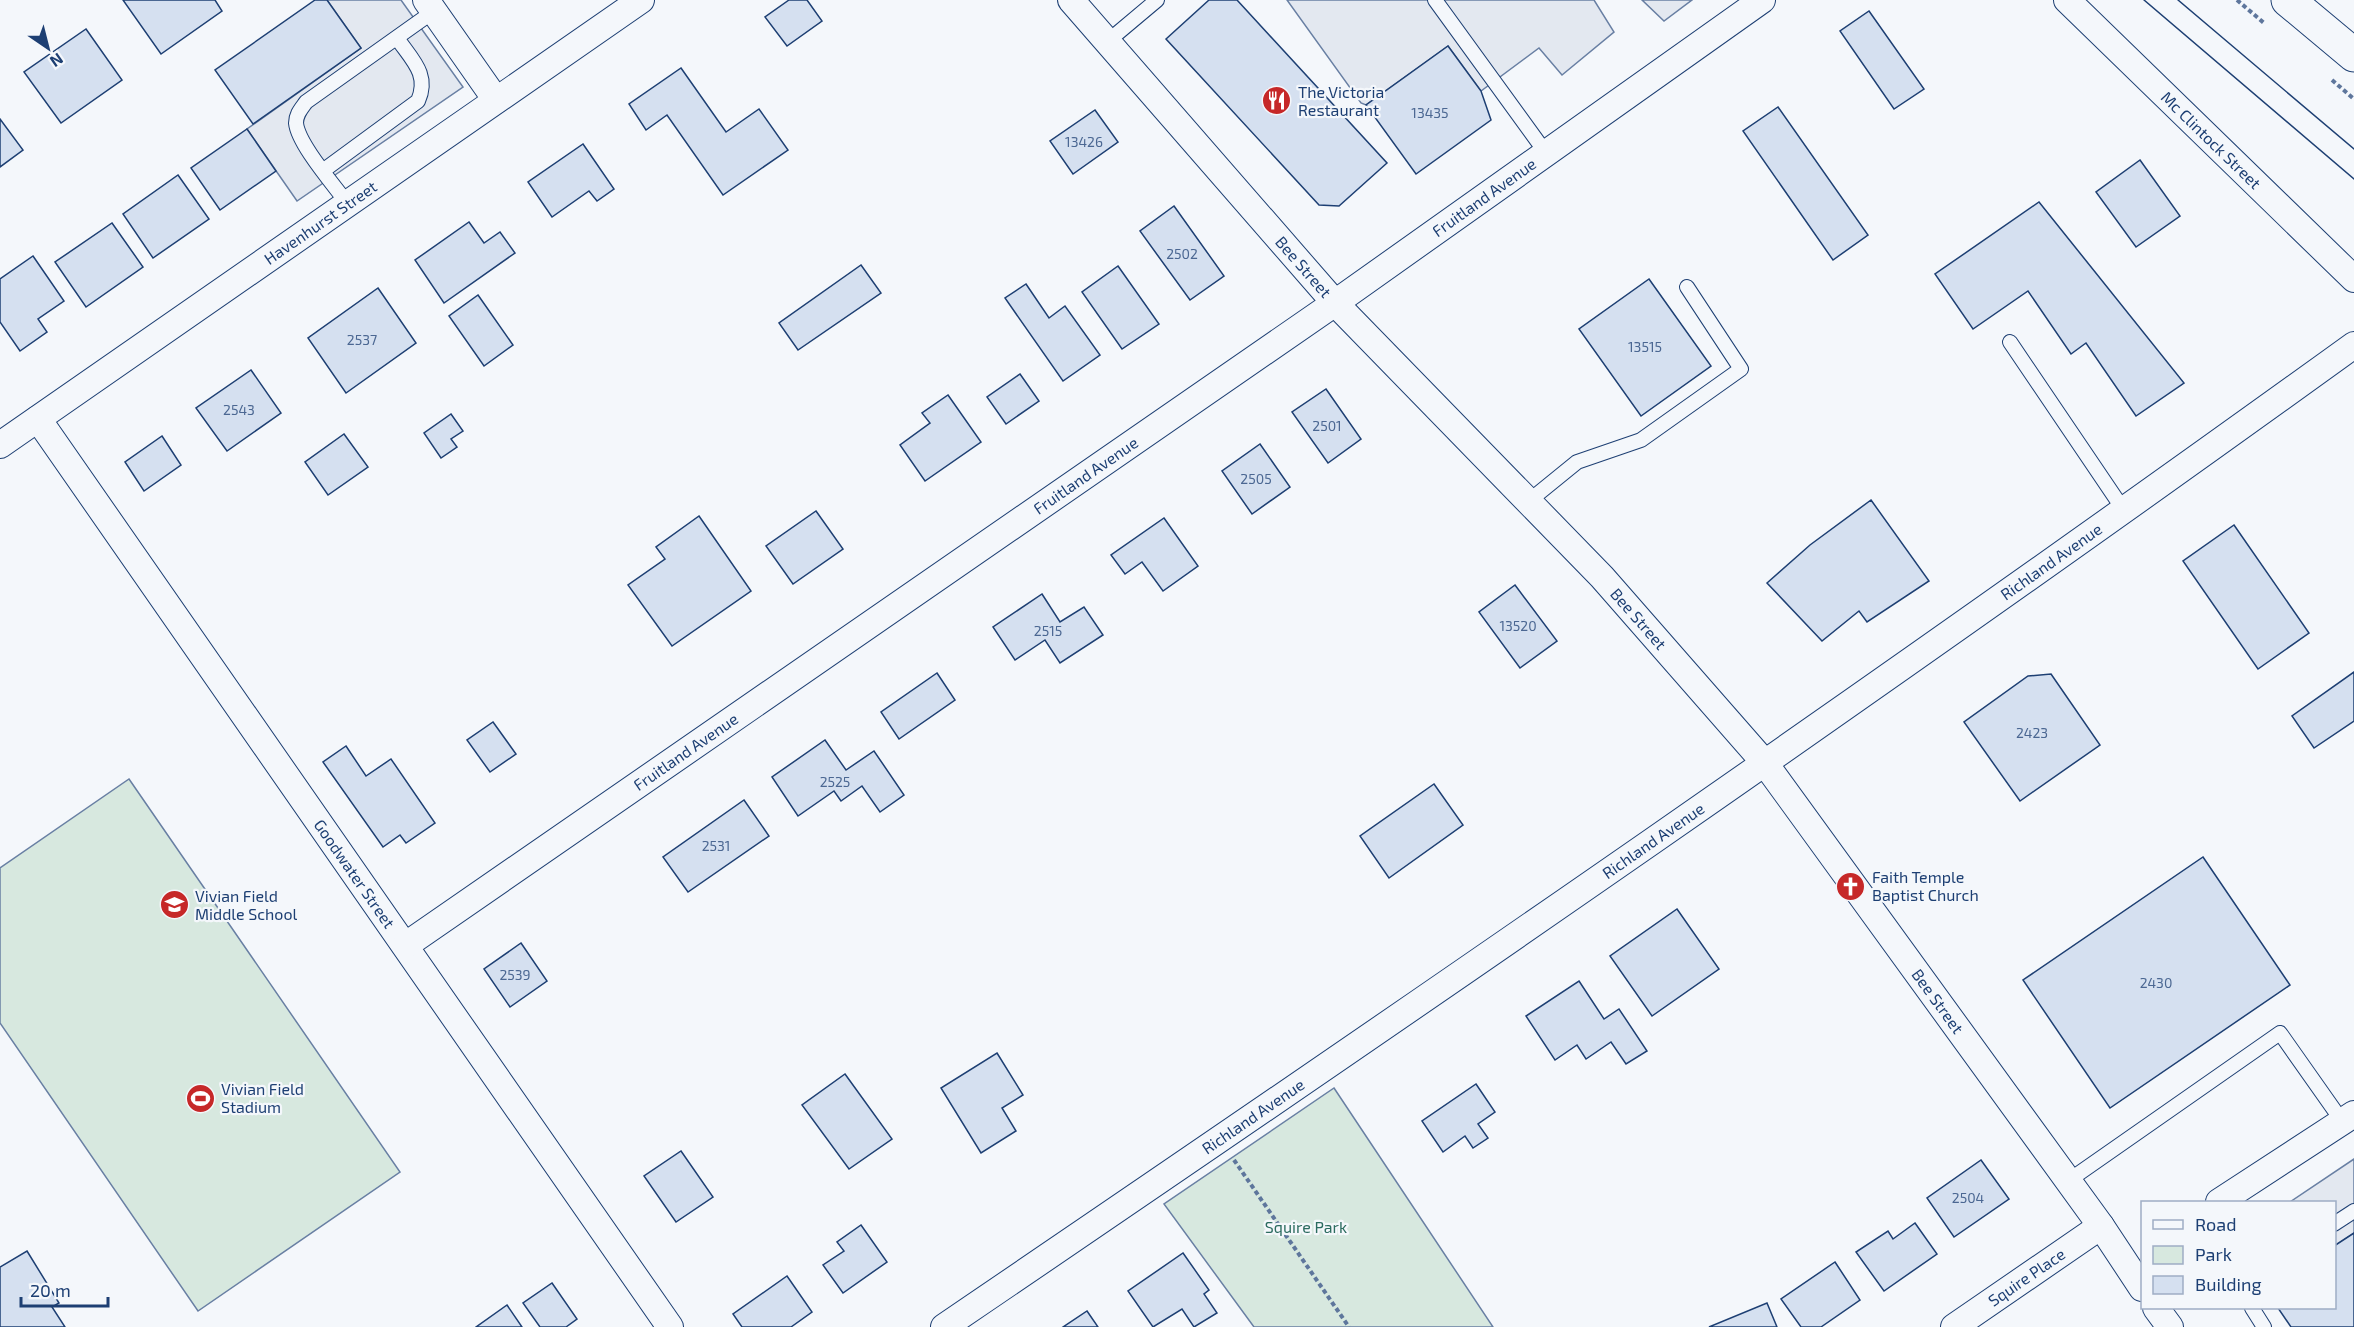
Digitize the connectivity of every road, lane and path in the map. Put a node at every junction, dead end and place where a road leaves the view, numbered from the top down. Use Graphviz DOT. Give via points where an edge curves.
graph roads {
  1 [pos="641,0"];
  2 [pos="1071,0"];
  3 [pos="1157,0"];
  4 [pos="1762,0"];
  5 [pos="2067,0"];
  6 [pos="2288,0"];
  7 [pos="1441,2"];
  8 [pos="430,6"];
  9 [pos="397,38"];
  10 [pos="1107,42"];
  11 [pos="2354,55"];
  12 [pos="496,100"];
  13 [pos="1546,153"];
  14 [pos="324,170"];
  15 [pos="347,203"];
  16 [pos="2354,279"];
  17 [pos="1687,287"];
  18 [pos="1335,303"];
  19 [pos="2010,342"];
  20 [pos="2354,345"];
  21 [pos="38,419"];
  22 [pos="0,445"];
  23 [pos="1529,501"];
  24 [pos="2123,509"];
  25 [pos="1764,762"];
  26 [pos="406,945"];
  27 [pos="2348,1118"];
  28 [pos="1220,1139"];
  29 [pos="2068,1180"];
  30 [pos="2222,1201"];
  31 [pos="2354,1211"];
  32 [pos="2336,1223"];
  33 [pos="2101,1226"];
  34 [pos="2134,1259"];
  35 [pos="2141,1284"];
  36 [pos="2157,1309"];
  37 [pos="2253,1309"];
  38 [pos="670,1327"];
  39 [pos="944,1327"];
  40 [pos="1349,1327"];
  41 [pos="1954,1327"];
  42 [pos="2170,1327"];
  43 [pos="2264,1327"];
  1 -- 12 [label="street, Havenhurst Street"];
  2 -- 10 [label="street, Bee Street"];
  3 -- 10 [label="lane"];
  4 -- 13 [label="street, Fruitland Avenue"];
  5 -- 16 [label="street, Mc Clintock Street"];
  6 -- 11 [label="street"];
  7 -- 13 [label="lane"];
  8 -- 9 [label="lane"];
  8 -- 12 [label="street"];
  9 -- 14 [label="lane" via="421,74 424,87 417,100"];
  9 -- 14 [label="lane" via="306,102 297,114 296,125 302,140"];
  10 -- 18 [label="street, Bee Street"];
  12 -- 15 [label="street, Havenhurst Street"];
  13 -- 18 [label="street, Fruitland Avenue"];
  14 -- 15 [label="lane"];
  15 -- 21 [label="street, Havenhurst Street"];
  17 -- 23 [label="lane" via="1741,369 1641,440 1577,462"];
  18 -- 23 [label="street, Bee Street"];
  18 -- 26 [label="street, Fruitland Avenue"];
  19 -- 24 [label="lane"];
  20 -- 24 [label="street, Richland Avenue"];
  21 -- 22 [label="street, Havenhurst Street"];
  21 -- 26 [label="street, Goodwater Street"];
  23 -- 25 [label="street, Bee Street" via="1602,577"];
  24 -- 25 [label="street, Richland Avenue"];
  25 -- 28 [label="street, Richland Avenue"];
  25 -- 29 [label="street, Bee Street"];
  26 -- 38 [label="street, Goodwater Street"];
  27 -- 29 [label="lane" via="2280,1033"];
  27 -- 30 [label="street"];
  28 -- 39 [label="street, Richland Avenue"];
  28 -- 40 [label="path"];
  29 -- 33 [label="street, Bee Street"];
  31 -- 32 [label="lane"];
  33 -- 34 [label="street, Bee Street"];
  33 -- 41 [label="street, Squire Place"];
  34 -- 35 [label="street, Bee Street"];
  36 -- 42 [label="street"];
  37 -- 43 [label="lane"];
}
